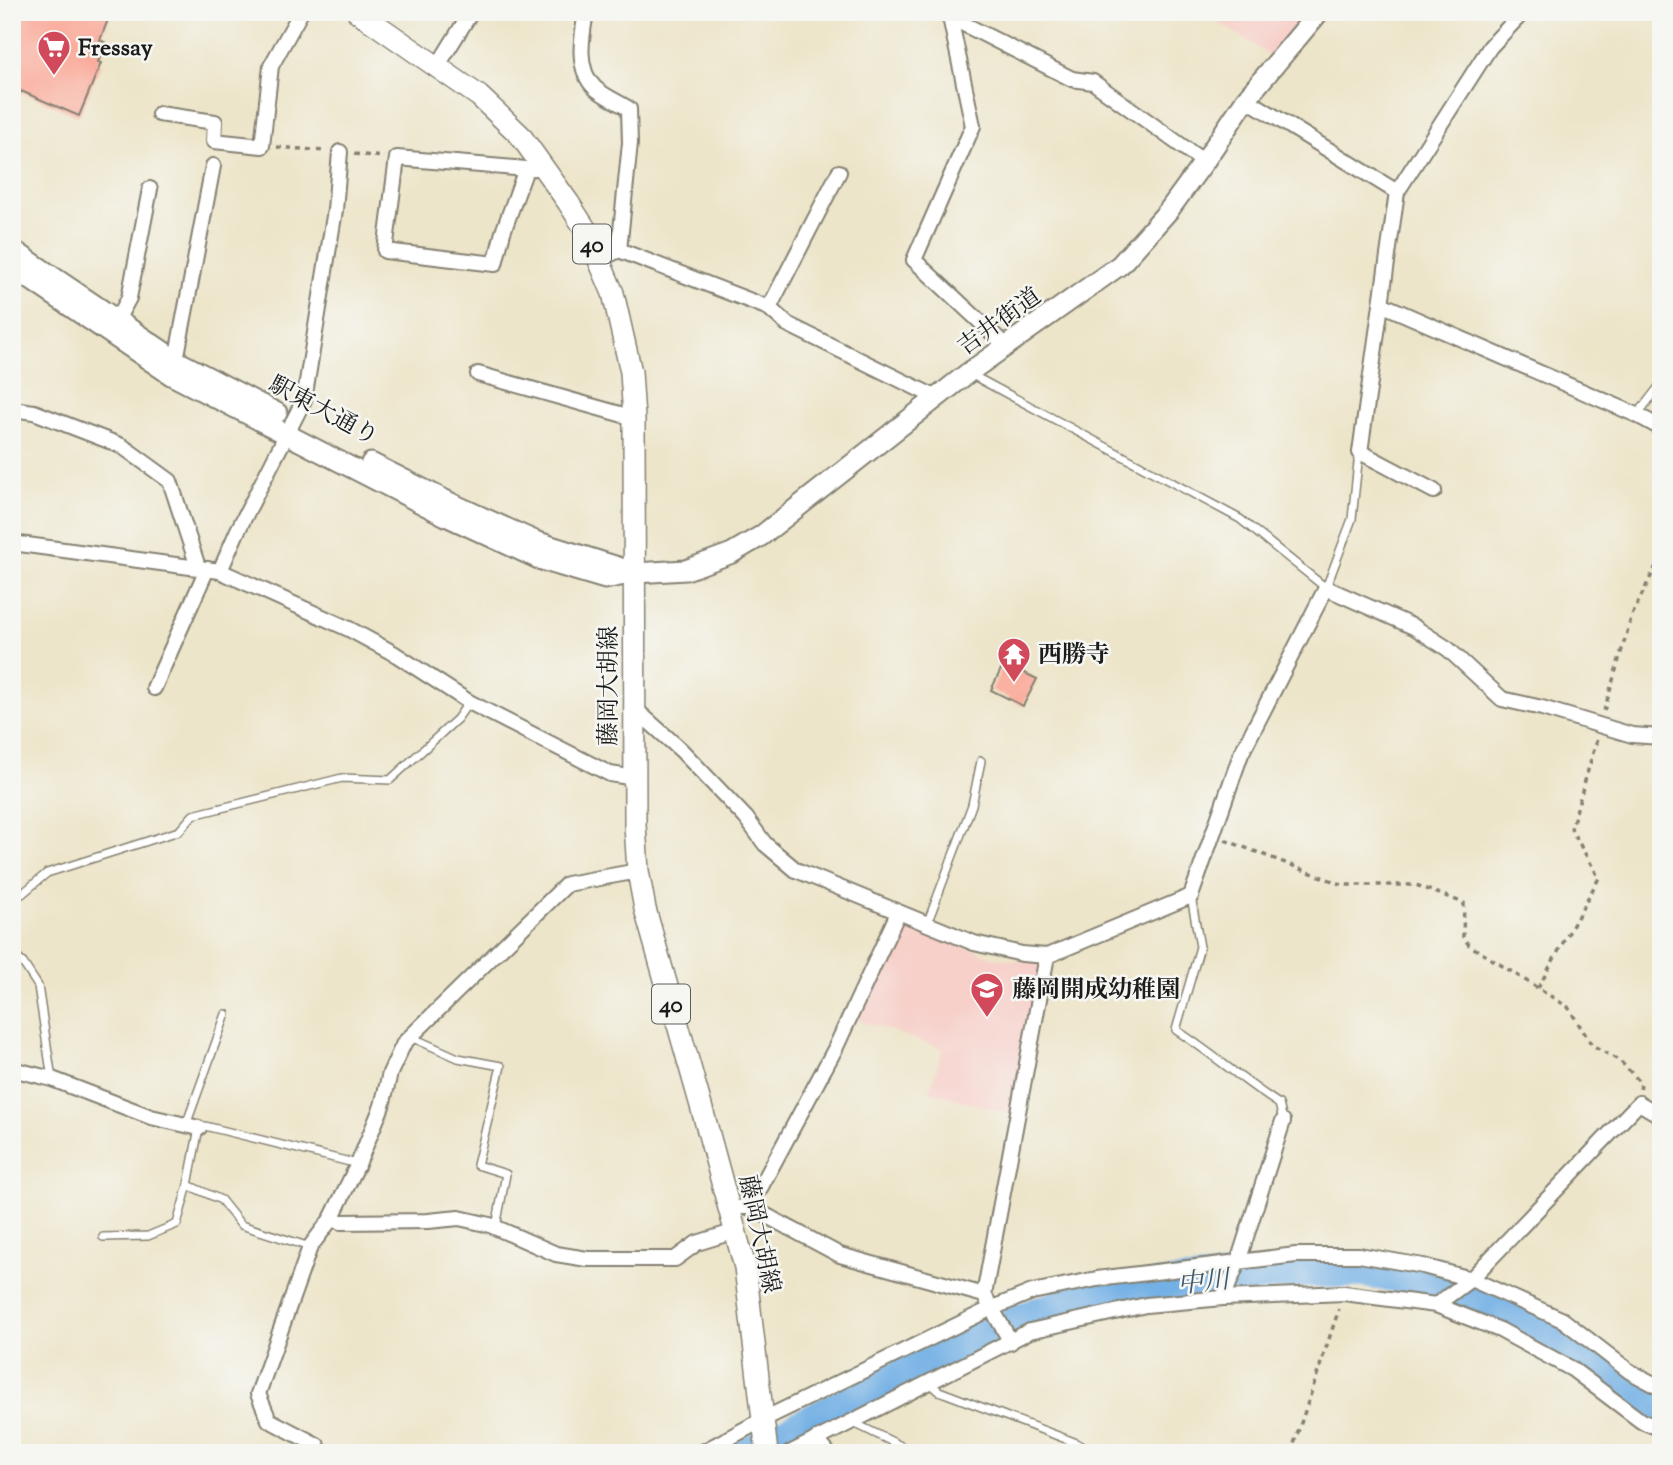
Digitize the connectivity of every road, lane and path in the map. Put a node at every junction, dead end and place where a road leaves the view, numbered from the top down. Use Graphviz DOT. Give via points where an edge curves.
graph roads {
  1 [pos="300,12"];
  2 [pos="358,12"];
  3 [pos="471,12"];
  4 [pos="586,12"];
  5 [pos="1319,12"];
  6 [pos="1522,12"];
  7 [pos="945,15"];
  8 [pos="437,67"];
  9 [pos="1246,99"];
  10 [pos="159,114"];
  11 [pos="340,152"];
  12 [pos="1204,162"];
  13 [pos="213,166"];
  14 [pos="535,168"];
  15 [pos="839,172"];
  16 [pos="150,189"];
  17 [pos="1396,192"];
  18 [pos="12,249"];
  19 [pos="619,250"];
  20 [pos="599,260"];
  21 [pos="12,267"];
  22 [pos="1381,304"];
  23 [pos="769,309"];
  24 [pos="117,320"];
  25 [pos="1006,346"];
  26 [pos="176,360"];
  27 [pos="968,373"];
  28 [pos="478,374"];
  29 [pos="1661,384"];
  30 [pos="937,398"];
  31 [pos="12,410"];
  32 [pos="1637,415"];
  33 [pos="634,418"];
  34 [pos="290,428"];
  35 [pos="1661,428"];
  36 [pos="1360,452"];
  37 [pos="1434,491"];
  38 [pos="12,543"];
  39 [pos="1661,556"];
  40 [pos="209,569"];
  41 [pos="635,573"];
  42 [pos="1326,588"];
  43 [pos="154,688"];
  44 [pos="469,702"];
  45 [pos="635,709"];
  46 [pos="1600,726"];
  47 [pos="1661,737"];
  48 [pos="981,761"];
  49 [pos="635,778"];
  50 [pos="1212,835"];
  51 [pos="638,871"];
  52 [pos="1191,896"];
  53 [pos="12,897"];
  54 [pos="898,913"];
  55 [pos="927,924"];
  56 [pos="12,953"];
  57 [pos="1046,956"];
  58 [pos="1538,988"];
  59 [pos="226,1014"];
  60 [pos="411,1037"];
  61 [pos="12,1069"];
  62 [pos="52,1080"];
  63 [pos="1639,1103"];
  64 [pos="1661,1116"];
  65 [pos="1283,1121"];
  66 [pos="192,1127"];
  67 [pos="358,1164"];
  68 [pos="188,1185"];
  69 [pos="740,1207"];
  70 [pos="331,1219"];
  71 [pos="496,1227"];
  72 [pos="736,1231"];
  73 [pos="103,1237"];
  74 [pos="310,1247"];
  75 [pos="1238,1262"];
  76 [pos="1471,1279"];
  77 [pos="1344,1293"];
  78 [pos="984,1295"];
  79 [pos="1223,1298"];
  80 [pos="1436,1306"];
  81 [pos="990,1309"];
  82 [pos="1011,1342"];
  83 [pos="929,1382"];
  84 [pos="1661,1388"];
  85 [pos="852,1421"];
  86 [pos="1661,1429"];
  87 [pos="766,1437"];
  88 [pos="816,1439"];
  89 [pos="318,1453"];
  90 [pos="701,1453"];
  91 [pos="790,1453"];
  92 [pos="828,1453"];
  93 [pos="915,1453"];
  94 [pos="1095,1453"];
  95 [pos="1291,1453"];
  1 -- 10 [label="street" via="271,66 262,146 214,141 215,122"];
  2 -- 8 [label="main road, 藤岡大胡線 / 40"];
  3 -- 8 [label="street"];
  4 -- 19 [label="street" via="580,47 586,74 595,88 629,109"];
  5 -- 9 [label="street, 吉井街道"];
  6 -- 17 [label="street" via="1490,47"];
  7 -- 12 [label="street" via="1072,79 1093,82"];
  7 -- 25 [label="street" via="973,126 914,260"];
  8 -- 14 [label="main road, 藤岡大胡線 / 40" via="479,96 520,135"];
  9 -- 12 [label="street, 吉井街道"];
  9 -- 17 [label="street"];
  11 -- 34 [label="street" via="304,400"];
  12 -- 25 [label="street, 吉井街道" via="1169,210 1119,264"];
  13 -- 26 [label="street"];
  14 -- 14 [label="street" via="503,232 495,264 385,251 397,158"];
  14 -- 20 [label="main road, 藤岡大胡線 / 40" via="586,230"];
  15 -- 23 [label="street"];
  16 -- 24 [label="street" via="130,298"];
  17 -- 22 [label="street"];
  18 -- 24 [label="street, 駅東大通り"];
  19 -- 20 [label="street"];
  19 -- 23 [label="street"];
  20 -- 33 [label="main road, 藤岡大胡線 / 40" via="622,328"];
  21 -- 34 [label="street" via="171,374"];
  22 -- 32 [label="street"];
  22 -- 36 [label="street"];
  23 -- 30 [label="street" via="787,324"];
  24 -- 26 [label="street, 駅東大通り"];
  25 -- 27 [label="street, 吉井街道"];
  26 -- 34 [label="street, 駅東大通り"];
  27 -- 30 [label="street, 吉井街道"];
  27 -- 42 [label="lane" via="1240,519"];
  28 -- 33 [label="street"];
  29 -- 32 [label="lane"];
  30 -- 41 [label="street, 吉井街道" via="761,536 732,553 686,570"];
  31 -- 40 [label="street" via="34,412 122,446 170,481"];
  32 -- 35 [label="street"];
  33 -- 41 [label="main road, 藤岡大胡線 / 40"];
  34 -- 40 [label="street" via="237,532"];
  34 -- 41 [label="street, 吉井街道" via="446,516 541,560 604,579"];
  36 -- 37 [label="street"];
  36 -- 42 [label="lane" via="1352,519"];
  38 -- 40 [label="street"];
  39 -- 46 [label="path" via="1632,615"];
  40 -- 43 [label="street"];
  40 -- 44 [label="street" via="349,629"];
  41 -- 45 [label="main road, 藤岡大胡線 / 40"];
  42 -- 46 [label="street" via="1414,627 1448,649 1502,698"];
  42 -- 50 [label="street" via="1241,754"];
  44 -- 49 [label="street" via="610,774"];
  44 -- 53 [label="lane" via="457,719 390,780 342,778 193,816 179,831 47,873"];
  45 -- 49 [label="main road, 藤岡大胡線 / 40"];
  45 -- 54 [label="street" via="681,750 765,844 796,870"];
  46 -- 47 [label="street"];
  46 -- 58 [label="path" via="1571,830 1599,878"];
  48 -- 55 [label="lane" via="972,805"];
  49 -- 51 [label="main road, 藤岡大胡線 / 40"];
  50 -- 52 [label="street"];
  50 -- 58 [label="path" via="1343,886 1416,884 1464,903 1463,937 1469,944"];
  51 -- 60 [label="street" via="567,884"];
  51 -- 69 [label="main road, 藤岡大胡線 / 40" via="656,955"];
  52 -- 57 [label="street"];
  52 -- 65 [label="lane" via="1200,947 1176,1030 1279,1104"];
  54 -- 55 [label="street"];
  54 -- 69 [label="street" via="835,1049"];
  55 -- 57 [label="street" via="974,943"];
  56 -- 62 [label="lane" via="37,986"];
  57 -- 78 [label="street"];
  58 -- 63 [label="path" via="1568,1007 1592,1045 1620,1061 1641,1083"];
  59 -- 66 [label="lane"];
  60 -- 67 [label="street" via="390,1073"];
  60 -- 71 [label="lane" via="458,1058 501,1066 477,1165 506,1174"];
  61 -- 62 [label="street"];
  62 -- 66 [label="street" via="151,1117"];
  63 -- 64 [label="street"];
  63 -- 76 [label="street"];
  65 -- 75 [label="street"];
  66 -- 67 [label="lane" via="205,1126"];
  66 -- 68 [label="lane"];
  67 -- 70 [label="street"];
  68 -- 73 [label="lane" via="177,1224 148,1236"];
  68 -- 74 [label="lane" via="221,1200 241,1224"];
  69 -- 72 [label="main road, 藤岡大胡線 / 40"];
  69 -- 78 [label="street" via="840,1255"];
  70 -- 71 [label="street" via="458,1218"];
  70 -- 74 [label="street"];
  71 -- 72 [label="street" via="556,1254 587,1259 675,1259 697,1243"];
  72 -- 87 [label="main road, 藤岡大胡線 / 40" via="745,1268"];
  74 -- 89 [label="street" via="258,1394 269,1420 317,1445"];
  75 -- 76 [label="street" via="1296,1255 1359,1255"];
  75 -- 79 [label="street"];
  75 -- 81 [label="street" via="1097,1279 1032,1292"];
  76 -- 80 [label="street"];
  76 -- 84 [label="street" via="1563,1320 1629,1371"];
  77 -- 79 [label="street"];
  77 -- 80 [label="street"];
  77 -- 95 [label="path"];
  78 -- 81 [label="street"];
  79 -- 82 [label="street" via="1116,1310 1030,1331"];
  80 -- 86 [label="street" via="1500,1330 1572,1369 1641,1421"];
  81 -- 82 [label="street"];
  81 -- 87 [label="street"];
  82 -- 83 [label="street"];
  83 -- 85 [label="street"];
  83 -- 94 [label="lane" via="939,1391"];
  85 -- 88 [label="street"];
  85 -- 93 [label="lane"];
  87 -- 90 [label="street"];
  88 -- 91 [label="street"];
  88 -- 92 [label="street"];
}
